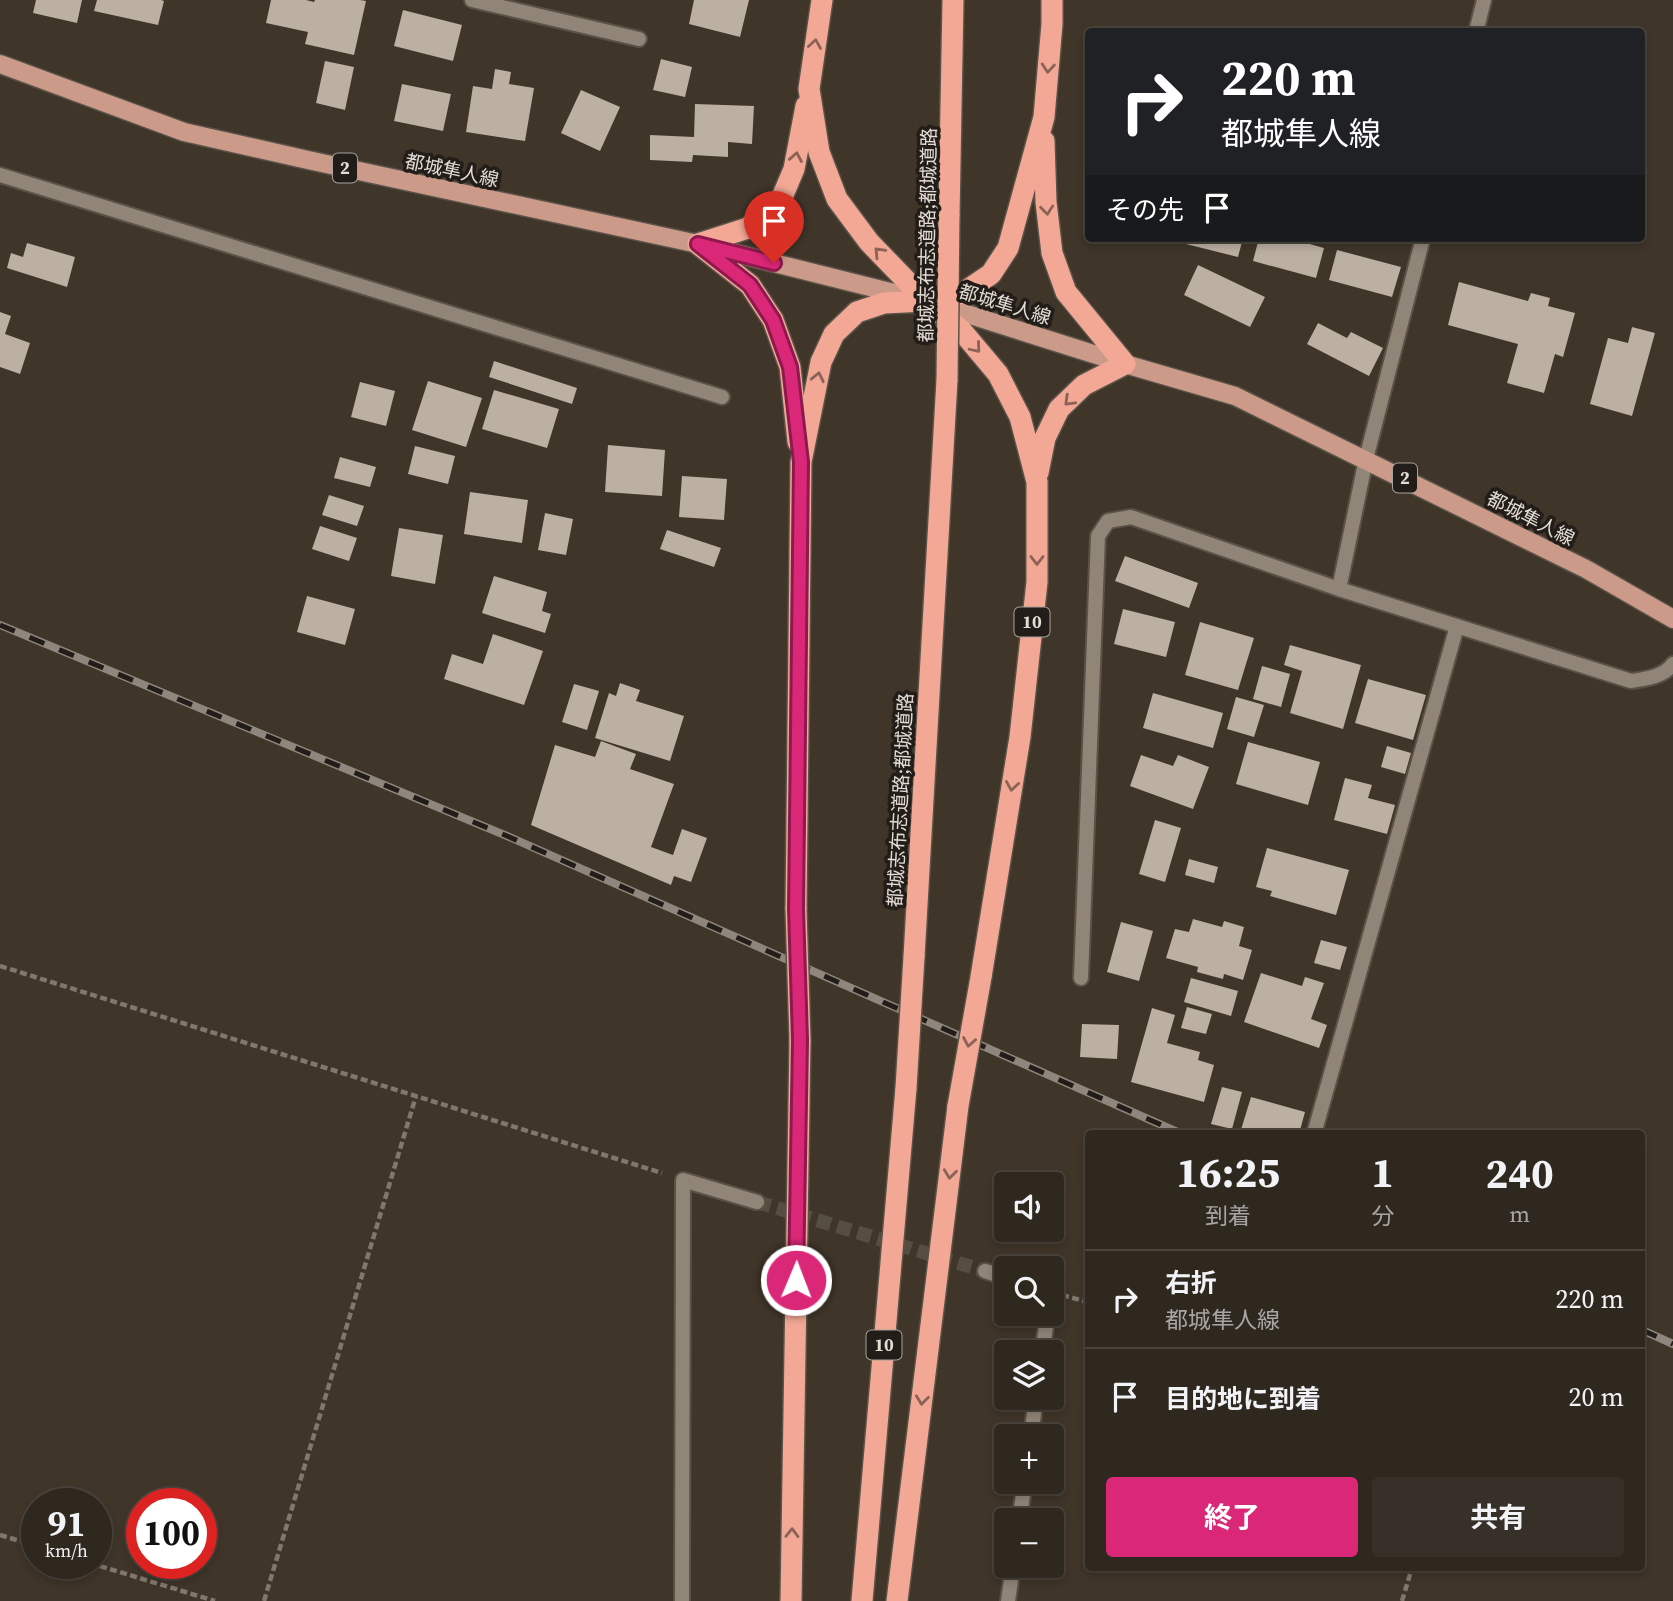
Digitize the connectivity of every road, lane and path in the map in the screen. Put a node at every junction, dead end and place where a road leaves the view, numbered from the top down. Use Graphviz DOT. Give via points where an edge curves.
graph roads {
  1 [pos="472,0"];
  2 [pos="822,0"];
  3 [pos="953,0"];
  4 [pos="1052,0"];
  5 [pos="1484,0"];
  6 [pos="1477,28"];
  7 [pos="639,39"];
  8 [pos="0,64"];
  9 [pos="808,89"];
  10 [pos="1044,117"];
  11 [pos="0,176"];
  12 [pos="1422,242"];
  13 [pos="698,244"];
  14 [pos="926,301"];
  15 [pos="1125,364"];
  16 [pos="722,397"];
  17 [pos="1366,459"];
  18 [pos="801,462"];
  19 [pos="1037,481"];
  20 [pos="1339,589"];
  21 [pos="1673,619"];
  22 [pos="1457,626"];
  23 [pos="1673,664"];
  24 [pos="0,966"];
  25 [pos="1081,978"];
  26 [pos="416,1095"];
  27 [pos="1315,1130"];
  28 [pos="683,1180"];
  29 [pos="757,1202"];
  30 [pos="985,1271"];
  31 [pos="994,1274"];
  32 [pos="1064,1295"];
  33 [pos="1085,1301"];
  34 [pos="0,1535"];
  35 [pos="21,1541"];
  36 [pos="112,1570"];
  37 [pos="1411,1571"];
  38 [pos="1011,1578"];
  39 [pos="215,1601"];
  40 [pos="264,1601"];
  41 [pos="682,1601"];
  42 [pos="791,1601"];
  43 [pos="862,1601"];
  44 [pos="897,1601"];
  45 [pos="1008,1601"];
  46 [pos="1402,1601"];
  1 -- 7 [label="street"];
  9 -- 2 [label="highway, 10, one-way"];
  3 -- 43 [label="highway, 都城志布志道路;都城道路 / 10, bridge" via="947,380 906,1088"];
  4 -- 10 [label="highway, one-way"];
  5 -- 6 [label="street"];
  8 -- 13 [label="main road, 都城隼人線 / 2" via="184,132"];
  13 -- 9 [label="highway, one-way" via="748,228 780,202 794,169"];
  14 -- 9 [label="highway, 10, one-way" via="869,242 837,199 819,152"];
  10 -- 14 [label="highway" via="1008,248 991,274 963,293"];
  10 -- 15 [label="highway, one-way" via="1045,202 1052,253 1066,292"];
  11 -- 16 [label="street"];
  12 -- 17 [label="street"];
  13 -- 14 [label="main road, 都城隼人線 / 2"];
  13 -- 18 [label="highway" via="750,285 773,320 790,367"];
  14 -- 15 [label="main road, 都城隼人線 / 2"];
  18 -- 14 [label="highway, one-way" via="821,362 834,334 857,312 884,303"];
  14 -- 19 [label="highway, 10, one-way" via="961,330 998,374 1020,417"];
  15 -- 17 [label="main road, 都城隼人線 / 2" via="1235,396"];
  15 -- 19 [label="highway, 10, one-way" via="1084,386 1059,410 1045,438"];
  17 -- 20 [label="street"];
  17 -- 21 [label="main road, 都城隼人線 / 2" via="1587,569"];
  42 -- 18 [label="highway, one-way, bridge" via="800,1040 796,909"];
  19 -- 44 [label="highway, 10, one-way, bridge" via="1037,582 1020,737 958,1106"];
  20 -- 22 [label="street"];
  20 -- 25 [label="street" via="1131,517 1108,521 1098,536"];
  22 -- 23 [label="street" via="1630,681 1653,677"];
  22 -- 27 [label="street"];
  24 -- 26 [label="path"];
  26 -- 28 [label="path"];
  26 -- 40 [label="path"];
  28 -- 29 [label="street"];
  28 -- 41 [label="street"];
  30 -- 31 [label="street"];
  32 -- 33 [label="path"];
  34 -- 35 [label="path"];
  36 -- 39 [label="path"];
  37 -- 46 [label="path"];
  38 -- 45 [label="street"];
}
